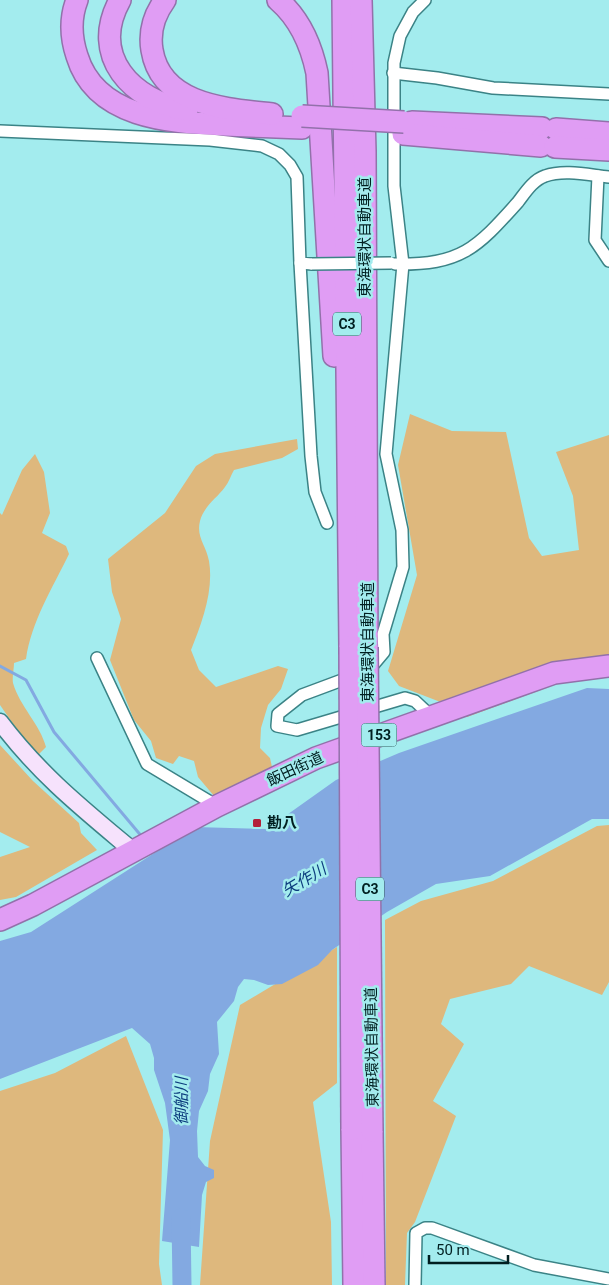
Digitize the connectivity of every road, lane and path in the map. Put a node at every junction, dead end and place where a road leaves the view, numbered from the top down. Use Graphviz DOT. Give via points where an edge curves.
graph roads {
  1 [pos="77,0"];
  2 [pos="104,0"];
  3 [pos="120,0"];
  4 [pos="165,0"];
  5 [pos="278,0"];
  6 [pos="343,0"];
  7 [pos="361,0"];
  8 [pos="366,0"];
  9 [pos="426,0"];
  10 [pos="394,73"];
  11 [pos="609,94"];
  12 [pos="272,114"];
  13 [pos="167,120"];
  14 [pos="302,122"];
  15 [pos="0,131"];
  16 [pos="609,133"];
  17 [pos="548,137"];
  18 [pos="609,150"];
  19 [pos="364,151"];
  20 [pos="604,176"];
  21 [pos="609,261"];
  22 [pos="300,263"];
  23 [pos="397,264"];
  24 [pos="327,523"];
  25 [pos="350,571"];
  26 [pos="359,647"];
  27 [pos="97,658"];
  28 [pos="609,666"];
  29 [pos="431,716"];
  30 [pos="0,722"];
  31 [pos="217,806"];
  32 [pos="136,850"];
  33 [pos="0,920"];
  34 [pos="362,1130"];
  35 [pos="609,1279"];
  36 [pos="354,1285"];
  37 [pos="374,1285"];
  38 [pos="415,1285"];
  1 -- 13 [label="highway" via="73,17 74,47 78,62 92,85 124,108"];
  2 -- 13 [label="highway" via="98,18 97,44 110,82 128,103"];
  3 -- 12 [label="highway" via="111,25 112,47 120,71 136,90 159,104 186,110"];
  4 -- 12 [label="highway" via="155,17 150,41 156,66 171,85 205,104"];
  5 -- 25 [label="highway" via="303,30 317,72"];
  6 -- 25 [label="highway, 東海環状自動車道 / C3"];
  7 -- 19 [label="highway, 東海環状自動車道 / C3"];
  8 -- 19 [label="highway" via="368,112"];
  9 -- 10 [label="street" via="413,12 400,36 395,51"];
  10 -- 11 [label="street" via="493,88"];
  10 -- 23 [label="street"];
  12 -- 14 [label="highway"];
  13 -- 14 [label="highway"];
  14 -- 17 [label="highway"];
  15 -- 22 [label="street" via="210,140 262,146 279,154 297,177"];
  16 -- 17 [label="highway"];
  17 -- 18 [label="highway"];
  19 -- 26 [label="highway, 東海環状自動車道 / C3"];
  20 -- 21 [label="street" via="595,240"];
  20 -- 23 [label="street" via="564,173 542,176 486,237 460,255 431,263"];
  22 -- 23 [label="street, bridge"];
  22 -- 24 [label="street" via="311,456 315,492"];
  23 -- 29 [label="street" via="386,454 402,530 403,567 383,634 384,652 370,670 302,695 278,714 277,726 297,730 406,698 415,701"];
  25 -- 26 [label="highway, 東海環状自動車道 / C3"];
  26 -- 34 [label="highway, 東海環状自動車道 / C3, bridge"];
  27 -- 31 [label="street" via="147,764"];
  28 -- 29 [label="highway, 飯田街道 / 153" via="554,673"];
  29 -- 31 [label="highway, 飯田街道 / 153" via="316,758"];
  30 -- 32 [label="street" via="54,785"];
  31 -- 32 [label="highway, 飯田街道 / 153"];
  32 -- 33 [label="highway, 飯田街道 / 153"];
  34 -- 36 [label="highway, 東海環状自動車道 / C3"];
  34 -- 37 [label="highway, 東海環状自動車道 / C3"];
  35 -- 38 [label="street" via="534,1266 425,1228 416,1233 414,1241"];
}
